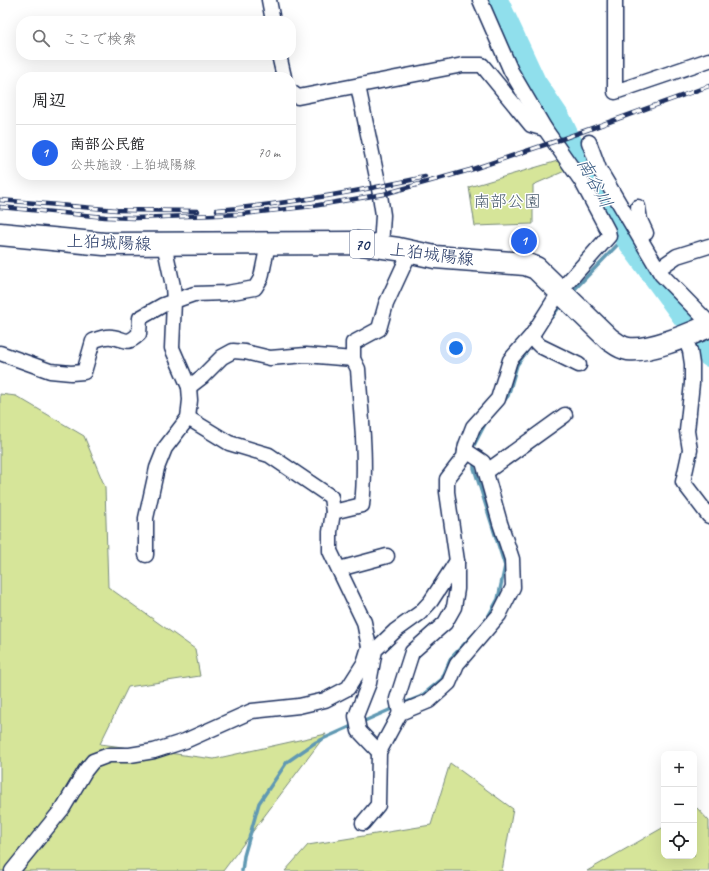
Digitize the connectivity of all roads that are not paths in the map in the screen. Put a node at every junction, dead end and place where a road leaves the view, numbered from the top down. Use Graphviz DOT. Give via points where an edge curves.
graph roads {
  1 [pos="269,0"];
  2 [pos="480,0"];
  3 [pos="615,0"];
  4 [pos="272,16"];
  5 [pos="280,60"];
  6 [pos="709,60"];
  7 [pos="283,72"];
  8 [pos="358,86"];
  9 [pos="296,96"];
  10 [pos="545,129"];
  11 [pos="589,142"];
  12 [pos="638,207"];
  13 [pos="0,234"];
  14 [pos="164,244"];
  15 [pos="268,244"];
  16 [pos="709,246"];
  17 [pos="381,247"];
  18 [pos="410,252"];
  19 [pos="664,265"];
  20 [pos="560,291"];
  21 [pos="174,300"];
  22 [pos="706,322"];
  23 [pos="686,335"];
  24 [pos="531,337"];
  25 [pos="0,353"];
  26 [pos="354,359"];
  27 [pos="580,365"];
  28 [pos="189,387"];
  29 [pos="565,415"];
  30 [pos="188,418"];
  31 [pos="465,450"];
  32 [pos="486,472"];
  33 [pos="333,512"];
  34 [pos="709,516"];
  35 [pos="146,555"];
  36 [pos="387,556"];
  37 [pos="457,561"];
  38 [pos="339,569"];
  39 [pos="370,654"];
  40 [pos="400,714"];
  41 [pos="379,752"];
  42 [pos="363,822"];
  43 [pos="12,871"];
  1 -- 4 [label="street"];
  2 -- 10 [label="street" via="511,71"];
  3 -- 6 [label="street" via="615,92"];
  5 -- 7 [label="street"];
  8 -- 9 [label="street"];
  8 -- 10 [label="street" via="462,65 482,65 531,125"];
  8 -- 17 [label="street" via="378,182 382,216"];
  10 -- 20 [label="street" via="582,182 609,236"];
  11 -- 22 [label="street" via="600,169 661,274"];
  12 -- 19 [label="street" via="640,220"];
  13 -- 14 [label="main road, 上狛城陽線 / 70" via="104,244"];
  14 -- 15 [label="main road, 上狛城陽線 / 70"];
  14 -- 21 [label="street"];
  15 -- 17 [label="main road, 上狛城陽線 / 70" via="355,244"];
  15 -- 21 [label="street" via="262,278 255,288 227,293 194,294"];
  16 -- 19 [label="street" via="677,256"];
  17 -- 18 [label="main road, 上狛城陽線 / 70"];
  18 -- 20 [label="main road, 上狛城陽線 / 70" via="435,257 525,264 536,268"];
  18 -- 26 [label="street" via="386,304 379,330 352,343"];
  19 -- 22 [label="street"];
  20 -- 23 [label="main road, 上狛城陽線 / 70" via="620,347 649,347"];
  20 -- 24 [label="street"];
  21 -- 25 [label="street" via="140,318 139,334 133,339 124,341 102,337 93,341 84,372 50,371"];
  21 -- 28 [label="street" via="172,348"];
  22 -- 23 [label="main road, 上狛城陽線 / 70"];
  23 -- 34 [label="street" via="691,357 692,383 687,431 690,450 684,482"];
  24 -- 27 [label="street" via="540,346"];
  24 -- 31 [label="street" via="510,360 498,399 473,427"];
  26 -- 28 [label="street" via="306,355 270,358 233,351 222,357"];
  26 -- 33 [label="street" via="358,369 362,431 362,505"];
  28 -- 30 [label="street"];
  29 -- 32 [label="street"];
  30 -- 33 [label="street" via="229,444 269,455 331,497"];
  30 -- 35 [label="street" via="166,448 157,468 146,518"];
  31 -- 32 [label="street" via="483,462"];
  31 -- 37 [label="street" via="464,457 447,479"];
  32 -- 40 [label="street" via="512,559 513,587 500,615 457,664 449,683 429,701"];
  33 -- 38 [label="street" via="330,551"];
  36 -- 38 [label="street"];
  37 -- 39 [label="street" via="431,601 420,613"];
  37 -- 40 [label="street" via="454,607 445,622 412,652 397,699"];
  38 -- 39 [label="street" via="364,622"];
  39 -- 41 [label="street" via="369,683 356,716 359,730"];
  39 -- 43 [label="street" via="348,688 325,700 299,706 252,711 185,741 154,751 109,755 93,761 63,808"];
  40 -- 41 [label="street"];
  41 -- 42 [label="street" via="378,805"];
}
